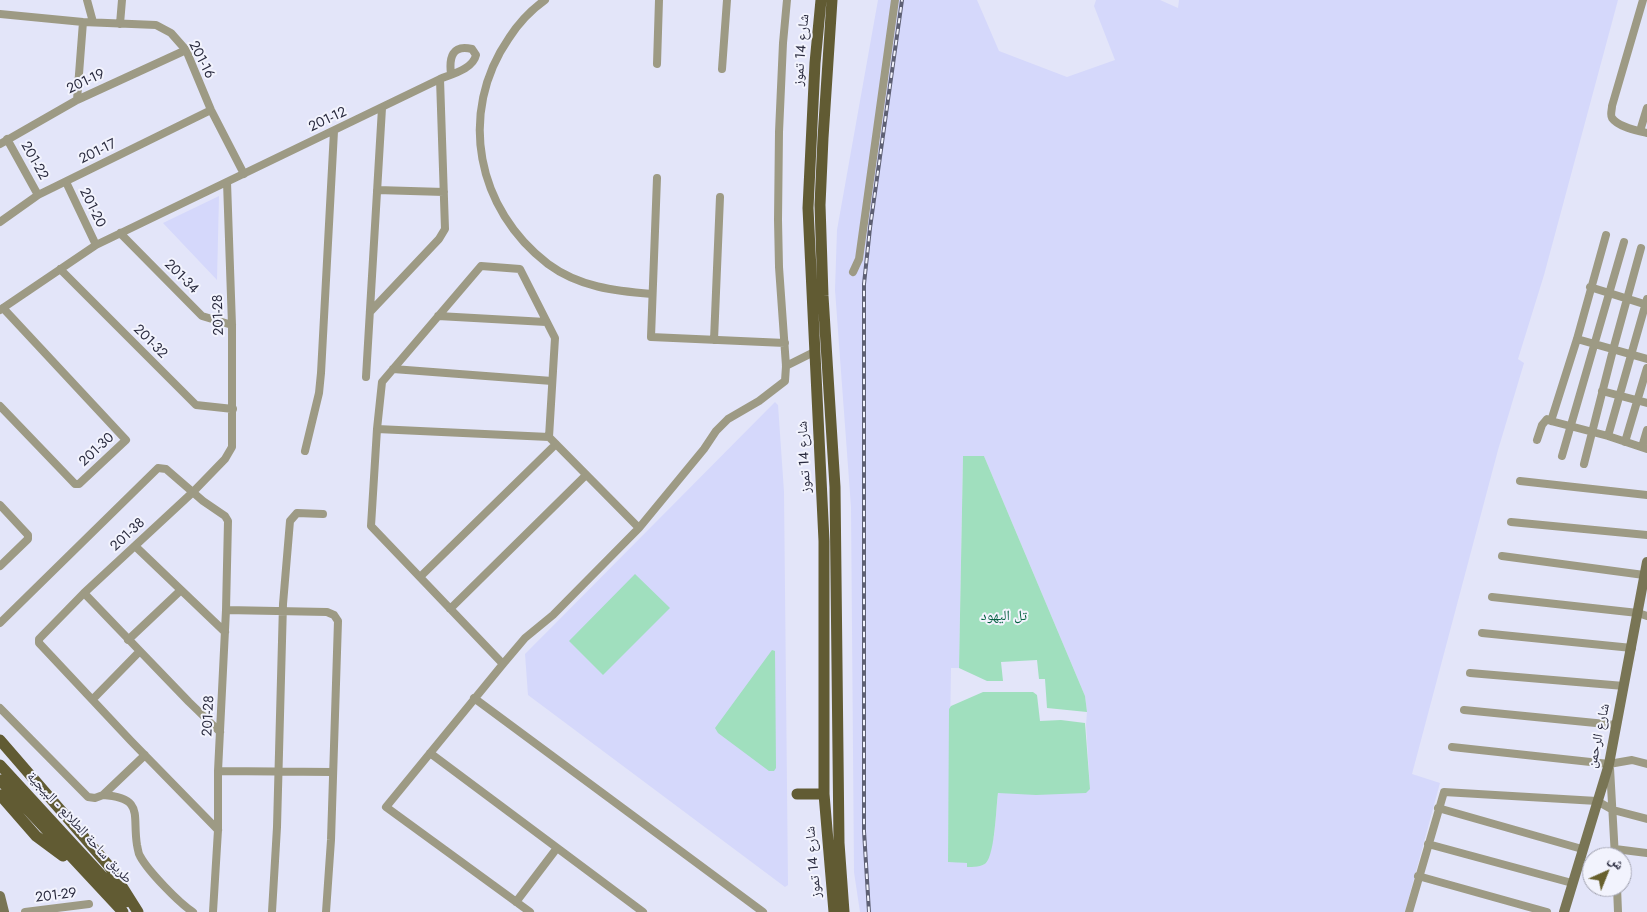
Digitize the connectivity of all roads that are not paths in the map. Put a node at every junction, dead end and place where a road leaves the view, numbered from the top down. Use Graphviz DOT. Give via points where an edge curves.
graph roads {
  1 [pos="87,0"];
  2 [pos="122,0"];
  3 [pos="545,0"];
  4 [pos="659,0"];
  5 [pos="726,0"];
  6 [pos="787,0"];
  7 [pos="821,0"];
  8 [pos="832,0"];
  9 [pos="895,0"];
  10 [pos="1643,0"];
  11 [pos="0,14"];
  12 [pos="83,22"];
  13 [pos="93,22"];
  14 [pos="120,24"];
  15 [pos="186,50"];
  16 [pos="657,64"];
  17 [pos="722,69"];
  18 [pos="452,74"];
  19 [pos="440,79"];
  20 [pos="77,100"];
  21 [pos="382,108"];
  22 [pos="1647,108"];
  23 [pos="211,110"];
  24 [pos="334,131"];
  25 [pos="1643,132"];
  26 [pos="4,141"];
  27 [pos="244,174"];
  28 [pos="657,178"];
  29 [pos="66,182"];
  30 [pos="227,182"];
  31 [pos="377,190"];
  32 [pos="444,192"];
  33 [pos="38,195"];
  34 [pos="720,197"];
  35 [pos="0,222"];
  36 [pos="120,233"];
  37 [pos="1606,235"];
  38 [pos="1624,242"];
  39 [pos="96,245"];
  40 [pos="1641,248"];
  41 [pos="60,269"];
  42 [pos="853,272"];
  43 [pos="1590,287"];
  44 [pos="1609,293"];
  45 [pos="652,294"];
  46 [pos="1627,299"];
  47 [pos="1646,303"];
  48 [pos="1,309"];
  49 [pos="370,312"];
  50 [pos="438,316"];
  51 [pos="546,322"];
  52 [pos="232,325"];
  53 [pos="1577,339"];
  54 [pos="714,340"];
  55 [pos="785,343"];
  56 [pos="1594,344"];
  57 [pos="1613,350"];
  58 [pos="814,352"];
  59 [pos="1631,355"];
  60 [pos="1647,359"];
  61 [pos="786,366"];
  62 [pos="1647,368"];
  63 [pos="393,369"];
  64 [pos="366,377"];
  65 [pos="552,381"];
  66 [pos="1602,391"];
  67 [pos="1620,396"];
  68 [pos="1637,401"];
  69 [pos="1647,403"];
  70 [pos="0,406"];
  71 [pos="233,409"];
  72 [pos="1552,420"];
  73 [pos="1570,426"];
  74 [pos="377,429"];
  75 [pos="1647,430"];
  76 [pos="1592,431"];
  77 [pos="1608,436"];
  78 [pos="549,437"];
  79 [pos="1536,440"];
  80 [pos="1626,442"];
  81 [pos="556,444"];
  82 [pos="232,447"];
  83 [pos="1644,448"];
  84 [pos="305,451"];
  85 [pos="1562,456"];
  86 [pos="1584,464"];
  87 [pos="586,475"];
  88 [pos="1520,481"];
  89 [pos="192,492"];
  90 [pos="1647,495"];
  91 [pos="0,505"];
  92 [pos="322,514"];
  93 [pos="1511,522"];
  94 [pos="639,528"];
  95 [pos="1647,534"];
  96 [pos="135,546"];
  97 [pos="1502,556"];
  98 [pos="1647,562"];
  99 [pos="0,566"];
  100 [pos="1644,575"];
  101 [pos="420,577"];
  102 [pos="181,590"];
  103 [pos="84,594"];
  104 [pos="1492,597"];
  105 [pos="450,609"];
  106 [pos="226,610"];
  107 [pos="283,612"];
  108 [pos="1642,615"];
  109 [pos="0,623"];
  110 [pos="225,632"];
  111 [pos="1482,632"];
  112 [pos="128,640"];
  113 [pos="1632,648"];
  114 [pos="139,652"];
  115 [pos="503,664"];
  116 [pos="1470,673"];
  117 [pos="1624,686"];
  118 [pos="474,698"];
  119 [pos="93,699"];
  120 [pos="0,708"];
  121 [pos="1464,710"];
  122 [pos="1616,725"];
  123 [pos="220,732"];
  124 [pos="0,740"];
  125 [pos="1452,747"];
  126 [pos="430,753"];
  127 [pos="145,755"];
  128 [pos="1609,764"];
  129 [pos="1647,764"];
  130 [pos="0,765"];
  131 [pos="218,771"];
  132 [pos="278,771"];
  133 [pos="332,772"];
  134 [pos="0,780"];
  135 [pos="104,794"];
  136 [pos="797,794"];
  137 [pos="824,794"];
  138 [pos="0,795"];
  139 [pos="1597,801"];
  140 [pos="1438,808"];
  141 [pos="1613,810"];
  142 [pos="1647,819"];
  143 [pos="39,823"];
  144 [pos="218,830"];
  145 [pos="1428,844"];
  146 [pos="1583,847"];
  147 [pos="1615,847"];
  148 [pos="558,848"];
  149 [pos="1582,849"];
  150 [pos="1632,853"];
  151 [pos="1647,853"];
  152 [pos="1418,876"];
  153 [pos="1572,883"];
  154 [pos="0,896"];
  155 [pos="1617,897"];
  156 [pos="516,902"];
  157 [pos="90,904"];
  158 [pos="4,912"];
  159 [pos="25,912"];
  160 [pos="123,912"];
  161 [pos="137,912"];
  162 [pos="193,912"];
  163 [pos="213,912"];
  164 [pos="272,912"];
  165 [pos="326,912"];
  166 [pos="530,912"];
  167 [pos="643,912"];
  168 [pos="763,912"];
  169 [pos="834,912"];
  170 [pos="844,912"];
  171 [pos="1409,912"];
  172 [pos="1547,912"];
  173 [pos="1564,912"];
  174 [pos="1618,912"];
  1 -- 13 [label="street"];
  2 -- 14 [label="street"];
  3 -- 45 [label="street" via="518,25 499,52 486,84 480,117 480,151 488,184 503,215 524,242 549,264 579,281 612,291"];
  4 -- 16 [label="street"];
  5 -- 17 [label="street"];
  6 -- 55 [label="street" via="778,220"];
  7 -- 58 [label="main road, شارع 14 تموز" via="808,176"];
  8 -- 170 [label="main road, شارع 14 تموز" via="820,205 835,488 839,843"];
  9 -- 42 [label="street" via="859,259"];
  10 -- 25 [label="street" via="1611,114 1620,124"];
  11 -- 12 [label="street, 201-16"];
  12 -- 13 [label="street, 201-16"];
  12 -- 20 [label="street"];
  13 -- 14 [label="street, 201-16"];
  14 -- 15 [label="street, 201-16" via="156,25 171,34"];
  15 -- 20 [label="street, 201-19"];
  15 -- 23 [label="street, 201-16"];
  18 -- 19 [label="street, 201-12"];
  19 -- 21 [label="street, 201-12"];
  19 -- 32 [label="street"];
  20 -- 26 [label="street, 201-19"];
  21 -- 24 [label="street, 201-12"];
  21 -- 31 [label="street"];
  22 -- 25 [label="street"];
  23 -- 27 [label="street, 201-16"];
  23 -- 29 [label="street, 201-17"];
  24 -- 27 [label="street, 201-12"];
  24 -- 84 [label="street" via="321,373"];
  26 -- 33 [label="street, 201-22"];
  27 -- 30 [label="street, 201-12"];
  28 -- 45 [label="street"];
  29 -- 33 [label="street, 201-17"];
  29 -- 39 [label="street, 201-20"];
  30 -- 36 [label="street, 201-12"];
  30 -- 52 [label="street, 201-28"];
  31 -- 32 [label="street"];
  31 -- 49 [label="street"];
  32 -- 49 [label="street" via="445,224 442,234"];
  33 -- 35 [label="street, 201-17"];
  34 -- 54 [label="street"];
  36 -- 39 [label="street, 201-12"];
  36 -- 52 [label="street, 201-34" via="202,316"];
  37 -- 43 [label="street"];
  38 -- 44 [label="street"];
  39 -- 41 [label="street, 201-12"];
  40 -- 46 [label="street"];
  41 -- 48 [label="street, 201-12"];
  41 -- 71 [label="street, 201-32" via="196,405"];
  43 -- 44 [label="street"];
  43 -- 53 [label="street"];
  44 -- 46 [label="street"];
  44 -- 56 [label="street"];
  45 -- 54 [label="street" via="651,337"];
  46 -- 47 [label="street"];
  46 -- 57 [label="street"];
  47 -- 59 [label="street"];
  48 -- 70 [label="street, 201-30" via="126,440 76,484"];
  49 -- 64 [label="street"];
  50 -- 51 [label="street"];
  50 -- 51 [label="street" via="481,266 520,269"];
  50 -- 63 [label="street"];
  51 -- 65 [label="street" via="555,338"];
  52 -- 71 [label="street, 201-28"];
  53 -- 56 [label="street"];
  53 -- 72 [label="street"];
  54 -- 55 [label="street"];
  55 -- 61 [label="street"];
  56 -- 57 [label="street"];
  56 -- 73 [label="street"];
  57 -- 59 [label="street"];
  57 -- 66 [label="street"];
  58 -- 61 [label="street"];
  58 -- 137 [label="main road, شارع 14 تموز" via="824,541"];
  59 -- 60 [label="street"];
  59 -- 67 [label="street"];
  61 -- 94 [label="street" via="785,380 759,401 728,419 716,431"];
  62 -- 68 [label="street"];
  63 -- 65 [label="street"];
  63 -- 74 [label="street" via="382,382"];
  65 -- 78 [label="street"];
  66 -- 67 [label="street"];
  66 -- 76 [label="street"];
  67 -- 68 [label="street"];
  67 -- 77 [label="street"];
  68 -- 69 [label="street"];
  68 -- 80 [label="street"];
  71 -- 82 [label="street, 201-28"];
  72 -- 73 [label="street"];
  72 -- 79 [label="street" via="1544,422"];
  73 -- 76 [label="street"];
  73 -- 85 [label="street"];
  74 -- 78 [label="street"];
  74 -- 101 [label="street" via="371,526"];
  75 -- 83 [label="street"];
  76 -- 77 [label="street"];
  76 -- 86 [label="street"];
  77 -- 80 [label="street"];
  78 -- 81 [label="street"];
  80 -- 83 [label="street"];
  81 -- 87 [label="street"];
  81 -- 101 [label="street"];
  82 -- 89 [label="street, 201-38" via="225,459"];
  87 -- 94 [label="street"];
  87 -- 105 [label="street"];
  88 -- 90 [label="street"];
  89 -- 96 [label="street, 201-38"];
  89 -- 106 [label="street, 201-28" via="228,521"];
  89 -- 109 [label="street" via="166,469 158,468"];
  91 -- 99 [label="street" via="28,535 28,539"];
  92 -- 107 [label="street" via="297,513 290,521"];
  93 -- 95 [label="street"];
  94 -- 115 [label="street" via="553,615 525,638"];
  96 -- 102 [label="street"];
  96 -- 103 [label="street, 201-38"];
  97 -- 100 [label="street"];
  98 -- 100 [label="street, شارع الرحمن"];
  100 -- 108 [label="street, شارع الرحمن"];
  101 -- 105 [label="street"];
  102 -- 110 [label="street"];
  102 -- 112 [label="street"];
  103 -- 112 [label="street"];
  103 -- 119 [label="street, 201-38" via="39,639 39,643"];
  104 -- 108 [label="street"];
  105 -- 115 [label="street"];
  106 -- 107 [label="street"];
  106 -- 110 [label="street, 201-28"];
  107 -- 132 [label="street"];
  107 -- 133 [label="street" via="327,612 338,621"];
  108 -- 113 [label="street, شارع الرحمن"];
  110 -- 123 [label="street, 201-28"];
  111 -- 113 [label="street"];
  112 -- 114 [label="street"];
  113 -- 117 [label="street, شارع الرحمن"];
  114 -- 119 [label="street"];
  114 -- 123 [label="street"];
  115 -- 118 [label="street"];
  116 -- 117 [label="street"];
  117 -- 122 [label="street, شارع الرحمن"];
  118 -- 126 [label="street"];
  118 -- 168 [label="street"];
  119 -- 127 [label="street"];
  120 -- 135 [label="street" via="84,795 95,798"];
  121 -- 122 [label="street"];
  122 -- 128 [label="street, شارع الرحمن"];
  123 -- 131 [label="street, 201-28"];
  124 -- 161 [label="main road" via="108,866"];
  125 -- 128 [label="street"];
  126 -- 148 [label="street"];
  126 -- 156 [label="street" via="386,807"];
  127 -- 135 [label="street"];
  127 -- 144 [label="street"];
  128 -- 129 [label="street" via="1632,760"];
  128 -- 139 [label="street, شارع الرحمن"];
  128 -- 141 [label="street"];
  130 -- 143 [label="main road, طريق ساحة الطلائع - البيجية"];
  131 -- 132 [label="street"];
  131 -- 144 [label="street, 201-28"];
  132 -- 133 [label="street"];
  132 -- 164 [label="street"];
  133 -- 165 [label="street"];
  134 -- 143 [label="main road, طريق ساحة الطلائع - البيجية"];
  135 -- 162 [label="street" via="119,796 131,804 136,811 139,855"];
  136 -- 137 [label="main road"];
  137 -- 169 [label="main road, شارع 14 تموز"];
  138 -- 143 [label="main road"];
  139 -- 140 [label="street" via="1447,792 1442,794"];
  139 -- 141 [label="street"];
  139 -- 146 [label="street, شارع الرحمن"];
  140 -- 145 [label="street"];
  140 -- 149 [label="street"];
  141 -- 142 [label="street"];
  141 -- 147 [label="street"];
  143 -- 160 [label="main road, طريق ساحة الطلائع - البيجية"];
  143 -- 161 [label="main road, طريق ساحة الطلائع - البيجية"];
  144 -- 163 [label="street, 201-28"];
  145 -- 152 [label="street"];
  145 -- 153 [label="street"];
  148 -- 156 [label="street"];
  148 -- 167 [label="street"];
  149 -- 153 [label="street, شارع الرحمن"];
  150 -- 151 [label="street"];
  152 -- 171 [label="street"];
  152 -- 172 [label="street"];
  153 -- 173 [label="street, شارع الرحمن"];
  154 -- 158 [label="street"];
  155 -- 174 [label="street"];
  156 -- 166 [label="street"];
  157 -- 159 [label="street, 201-29"];
}
